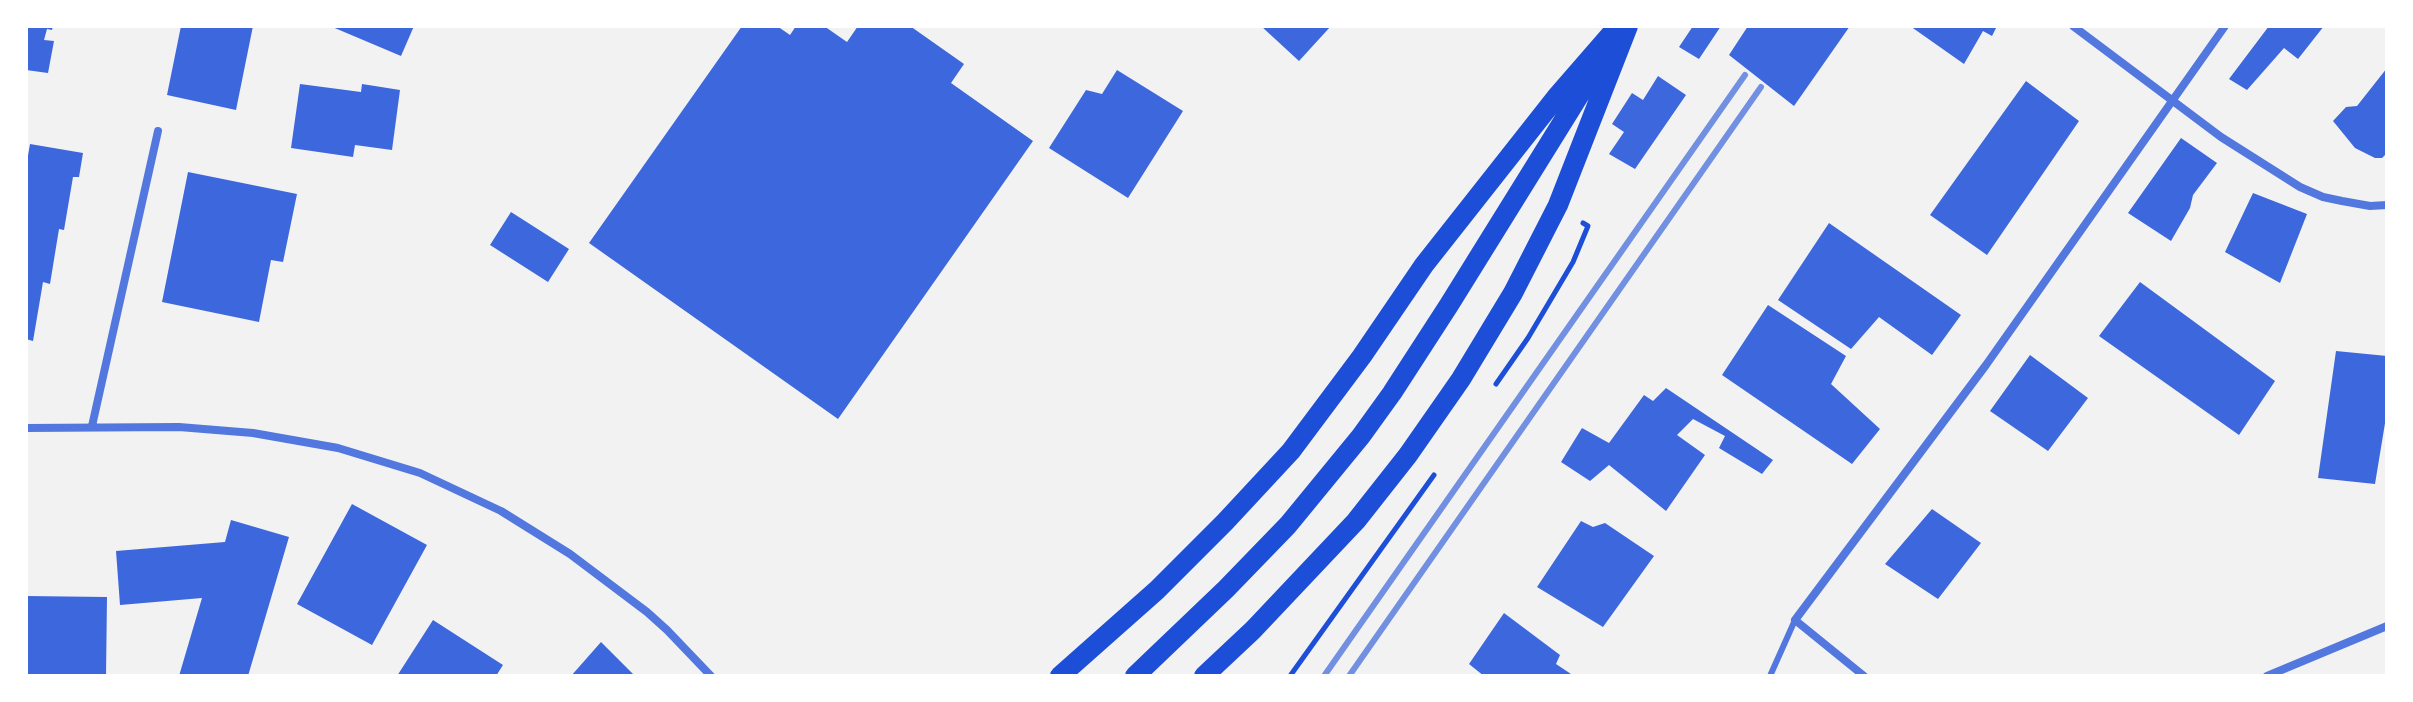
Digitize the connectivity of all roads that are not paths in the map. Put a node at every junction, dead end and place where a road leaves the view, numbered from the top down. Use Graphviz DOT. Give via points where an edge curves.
graph roads {
  1 [pos="1623,26"];
  2 [pos="2073,26"];
  3 [pos="2225,26"];
  4 [pos="2173,100"];
  5 [pos="158,131"];
  6 [pos="2387,205"];
  7 [pos="92,426"];
  8 [pos="26,428"];
  9 [pos="1795,620"];
  10 [pos="2387,626"];
  11 [pos="711,676"];
  12 [pos="1060,676"];
  13 [pos="1135,676"];
  14 [pos="1204,676"];
  15 [pos="1770,676"];
  16 [pos="1864,676"];
  17 [pos="2267,676"];
  1 -- 12 [label="main road" via="1558,95 1424,265 1291,451 1157,590"];
  1 -- 13 [label="main road" via="1392,393 1317,490 1250,564"];
  1 -- 14 [label="main road" via="1558,205 1461,379 1356,521"];
  2 -- 4 [label="street"];
  3 -- 4 [label="street"];
  4 -- 6 [label="street" via="2300,187 2333,199"];
  4 -- 9 [label="street" via="1986,365"];
  5 -- 7 [label="street"];
  7 -- 8 [label="street"];
  7 -- 11 [label="street" via="253,433 349,451 420,473 490,505 570,554 647,612"];
  9 -- 15 [label="lane"];
  9 -- 16 [label="street"];
  10 -- 17 [label="street"];
}
